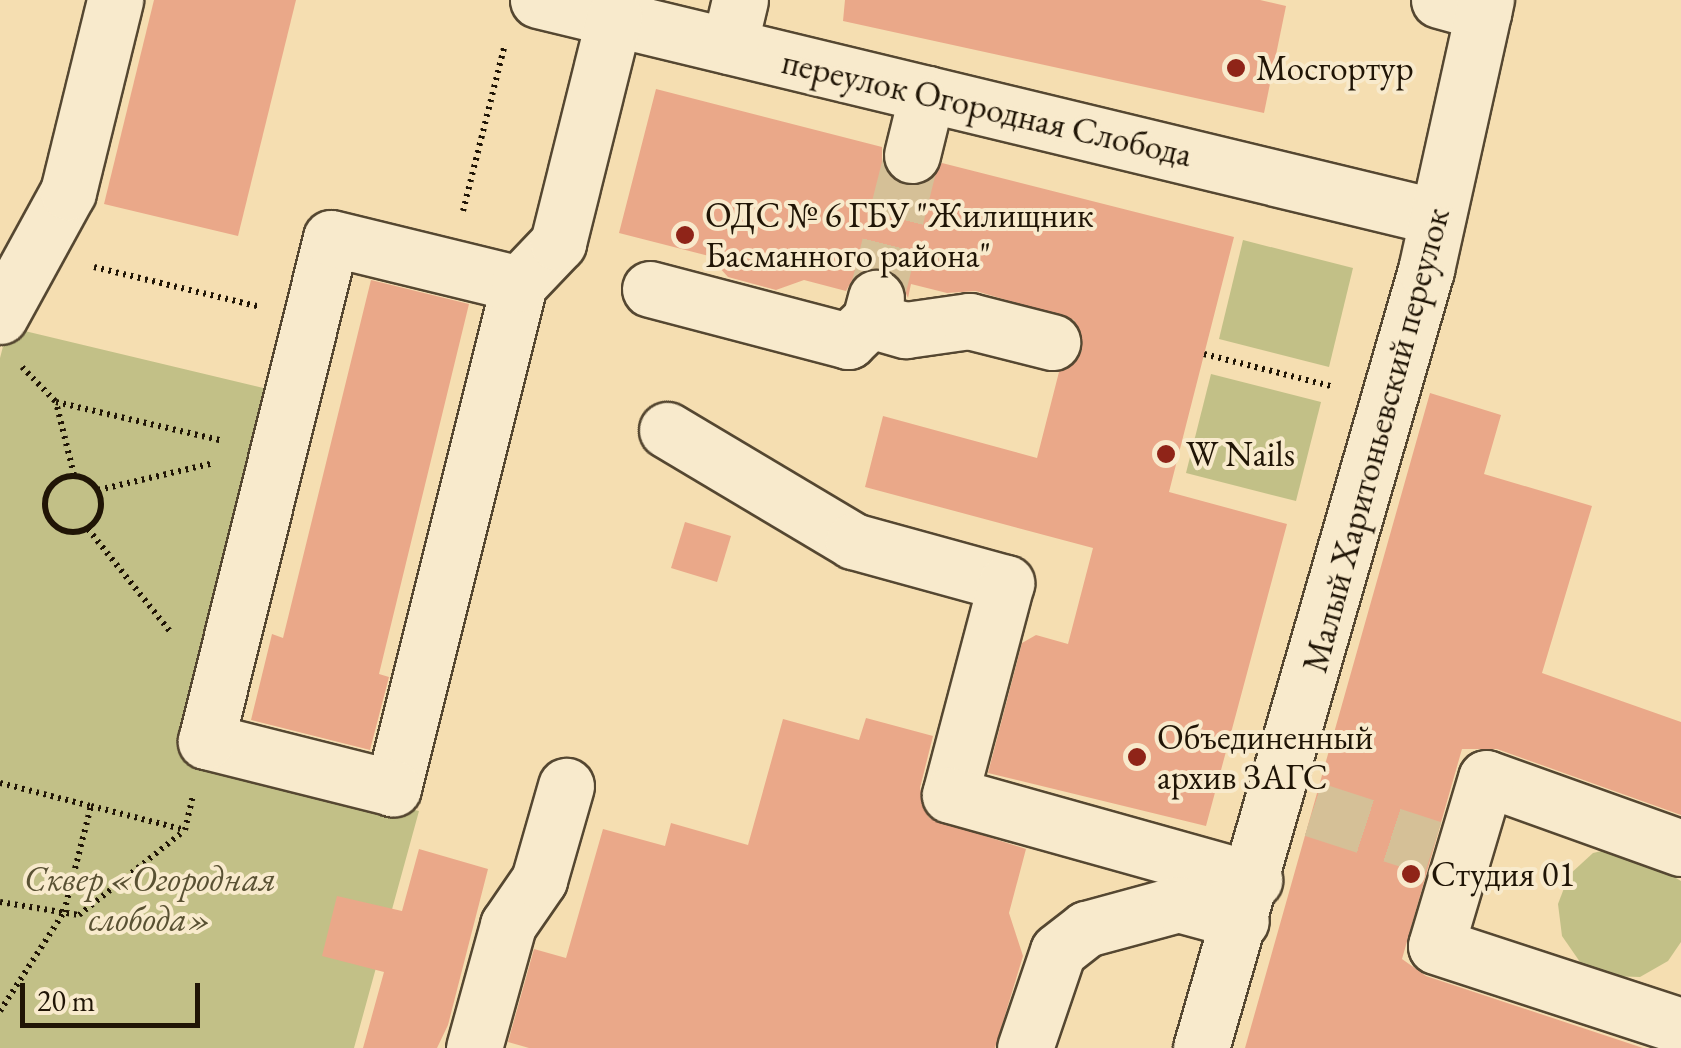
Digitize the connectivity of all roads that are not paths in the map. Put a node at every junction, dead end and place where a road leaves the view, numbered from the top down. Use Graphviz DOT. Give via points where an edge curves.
graph roads {
  1 [pos="116,0"];
  2 [pos="1469,4"];
  3 [pos="637,15"];
  4 [pos="523,16"];
  5 [pos="734,23"];
  6 [pos="927,94"];
  7 [pos="912,155"];
  8 [pos="1437,216"];
  9 [pos="518,284"];
  10 [pos="650,290"];
  11 [pos="6,336"];
  12 [pos="1052,342"];
  13 [pos="667,430"];
  14 [pos="566,786"];
  15 [pos="1681,848"];
  16 [pos="1247,900"];
  17 [pos="1681,1026"];
  18 [pos="474,1048"];
  19 [pos="1024,1048"];
  20 [pos="1201,1048"];
  1 -- 11 [label="street" via="68,192 34,254"];
  2 -- 8 [label="street, Малый Харитоньевский переулок"];
  3 -- 4 [label="street, переулок Огородная Слобода"];
  3 -- 5 [label="street, переулок Огородная Слобода"];
  3 -- 9 [label="street" via="558,243"];
  5 -- 6 [label="street, переулок Огородная Слобода"];
  6 -- 7 [label="street"];
  6 -- 8 [label="street, переулок Огородная Слобода"];
  8 -- 16 [label="street, Малый Харитоньевский переулок" via="1296,803"];
  9 -- 9 [label="street" via="331,238 212,716 393,788"];
  10 -- 12 [label="street" via="848,341 873,309 906,330 969,321"];
  13 -- 16 [label="street" via="853,541 1006,583 950,795"];
  14 -- 18 [label="street" via="540,880 508,926"];
  15 -- 17 [label="street" via="1486,778 1448,853 1436,946"];
  16 -- 19 [label="street" via="1178,904 1086,929 1058,952"];
  16 -- 20 [label="street, Малый Харитоньевский переулок"];
}
